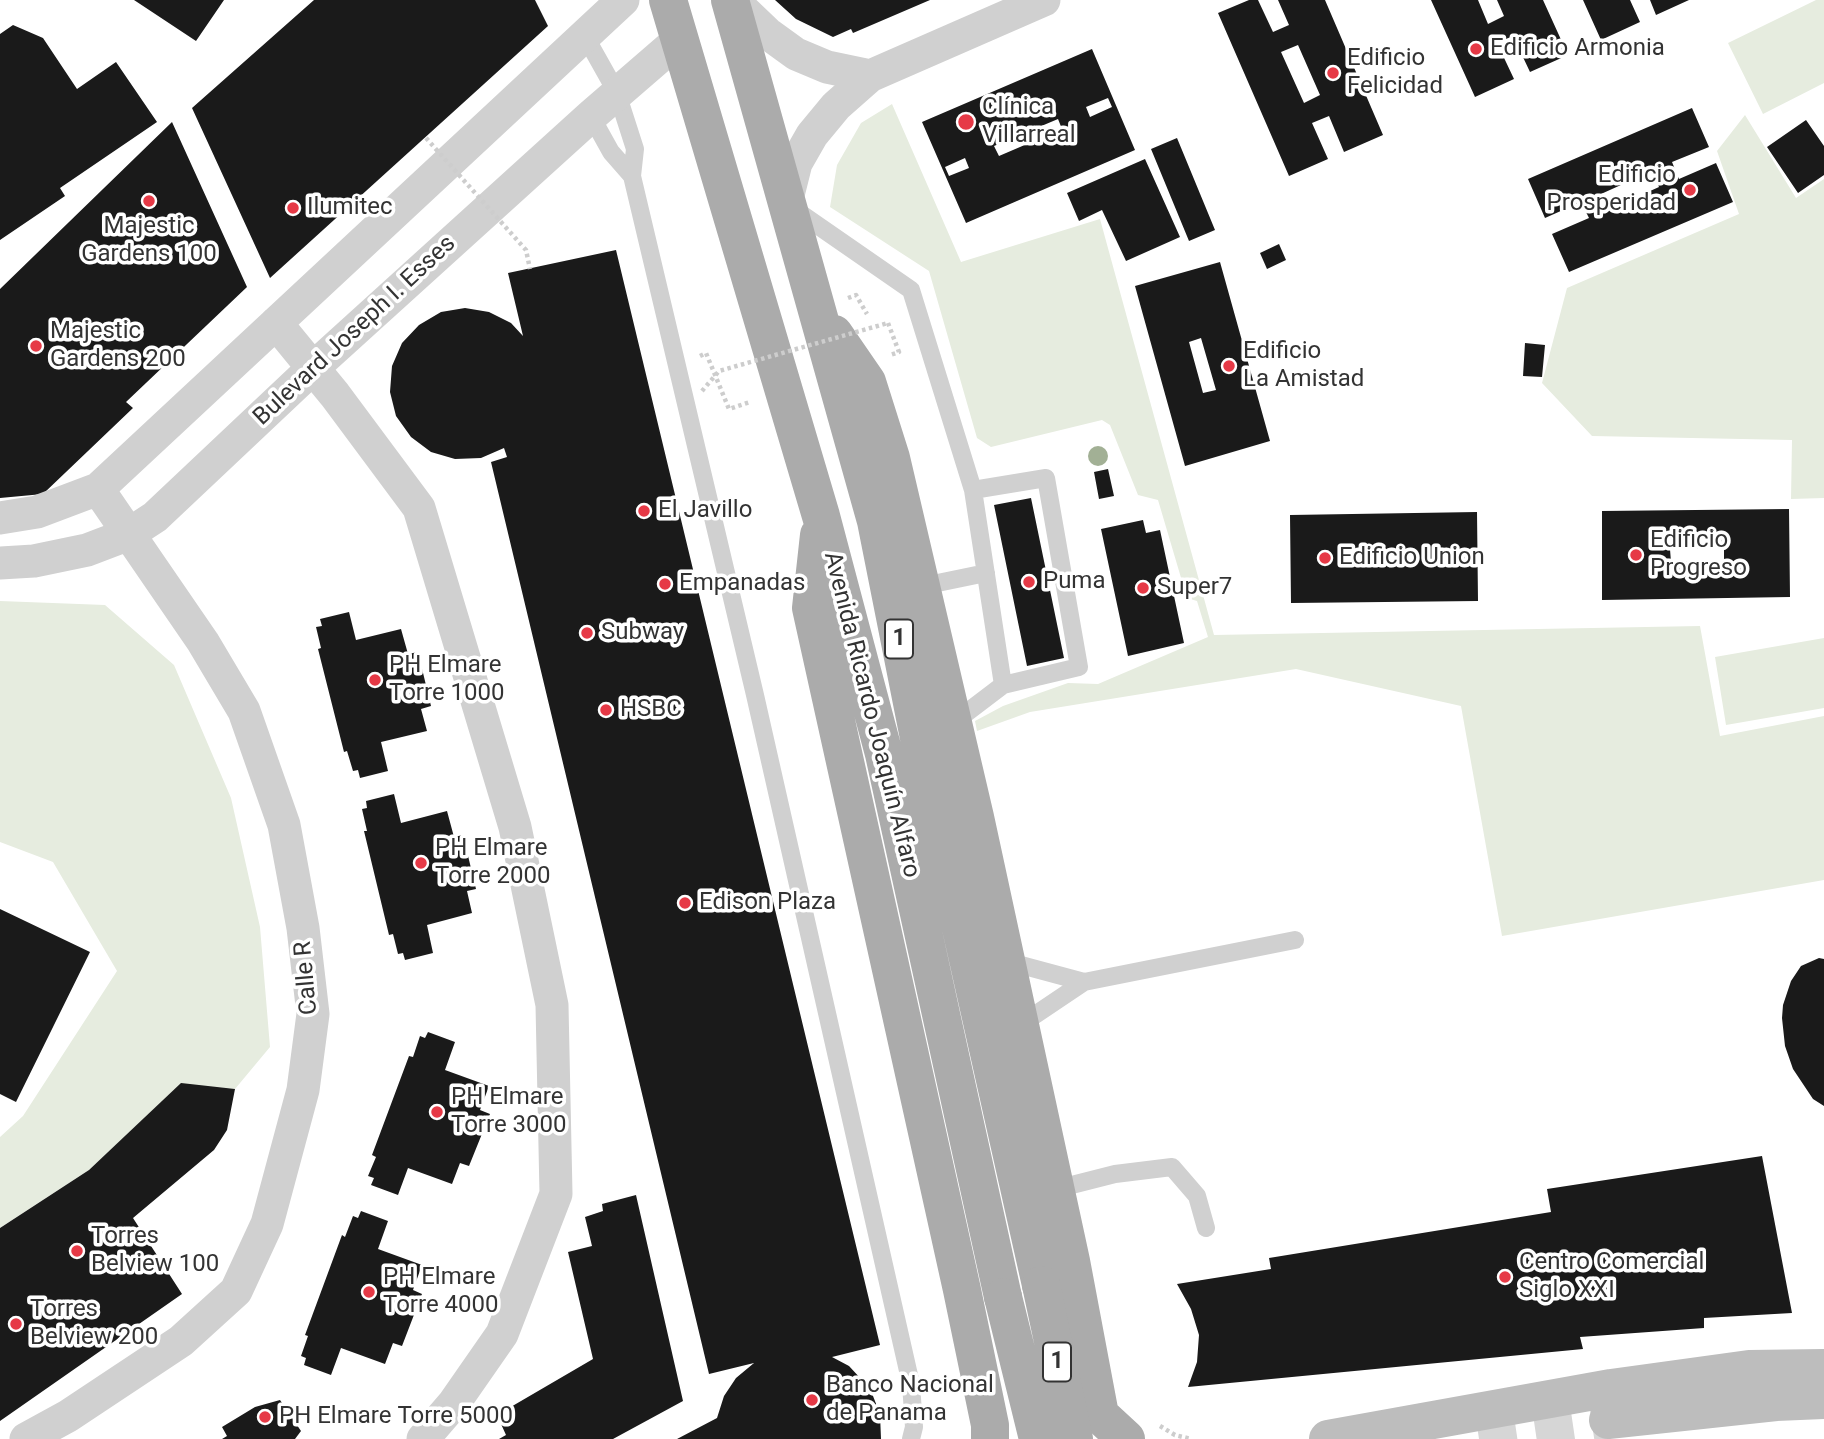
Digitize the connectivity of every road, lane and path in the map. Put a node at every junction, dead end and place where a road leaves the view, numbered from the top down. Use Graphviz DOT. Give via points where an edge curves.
graph roads {
  1 [pos="623,0"];
  2 [pos="668,0"];
  3 [pos="730,0"];
  4 [pos="737,0"];
  5 [pos="1044,0"];
  6 [pos="585,36"];
  7 [pos="680,40"];
  8 [pos="870,76"];
  9 [pos="617,93"];
  10 [pos="591,116"];
  11 [pos="426,138"];
  12 [pos="632,176"];
  13 [pos="786,203"];
  14 [pos="530,269"];
  15 [pos="856,295"];
  16 [pos="817,310"];
  17 [pos="276,323"];
  18 [pos="876,331"];
  19 [pos="890,355"];
  20 [pos="313,368"];
  21 [pos="702,391"];
  22 [pos="98,489"];
  23 [pos="973,490"];
  24 [pos="821,516"];
  25 [pos="0,518"];
  26 [pos="129,534"];
  27 [pos="0,562"];
  28 [pos="986,573"];
  29 [pos="923,586"];
  30 [pos="1003,685"];
  31 [pos="953,723"];
  32 [pos="1294,940"];
  33 [pos="1006,961"];
  34 [pos="1084,982"];
  35 [pos="1020,1025"];
  36 [pos="1056,1189"];
  37 [pos="1206,1228"];
  38 [pos="1071,1261"];
  39 [pos="962,1290"];
  40 [pos="1824,1368"];
  41 [pos="1824,1400"];
  42 [pos="1608,1420"];
  43 [pos="1824,1421"];
  44 [pos="26,1439"];
  45 [pos="424,1439"];
  46 [pos="911,1439"];
  47 [pos="990,1439"];
  48 [pos="1038,1439"];
  49 [pos="1043,1439"];
  50 [pos="1074,1439"];
  51 [pos="1112,1439"];
  52 [pos="1126,1439"];
  53 [pos="1328,1439"];
  54 [pos="1673,1439"];
  1 -- 6 [label="street"];
  2 -- 7 [label="main road, Avenida Ricardo Joaquín Alfaro / 1"];
  3 -- 13 [label="main road, Avenida Ricardo Joaquín Alfaro / 1"];
  4 -- 8 [label="street" via="767,33 796,54 827,67"];
  5 -- 8 [label="street"];
  6 -- 9 [label="lane"];
  6 -- 17 [label="street"];
  7 -- 9 [label="street, Bulevard Joseph I. Esses"];
  7 -- 24 [label="main road, Avenida Ricardo Joaquín Alfaro / 1"];
  8 -- 13 [label="street" via="812,135 796,163"];
  9 -- 10 [label="street, Bulevard Joseph I. Esses"];
  9 -- 12 [label="lane" via="635,149"];
  10 -- 12 [label="lane" via="611,152"];
  10 -- 20 [label="street, Bulevard Joseph I. Esses"];
  11 -- 14 [label="path, bridge" via="526,250"];
  12 -- 46 [label="lane" via="905,1357 913,1406"];
  13 -- 16 [label="main road, Avenida Ricardo Joaquín Alfaro / 1"];
  13 -- 23 [label="lane" via="911,289"];
  15 -- 18 [label="path"];
  16 -- 29 [label="main road" via="867,382"];
  16 -- 50 [label="main road, Avenida Ricardo Joaquín Alfaro / 1, bridge" via="876,521 923,758"];
  17 -- 20 [label="street"];
  17 -- 22 [label="street"];
  19 -- 21 [label="path, bridge" via="900,352 888,323 719,371"];
  20 -- 26 [label="street, Bulevard Joseph I. Esses" via="155,517"];
  20 -- 45 [label="street" via="419,508 515,827 552,1005 556,1194 502,1334"];
  22 -- 25 [label="street" via="37,512"];
  22 -- 26 [label="street, Calle R"];
  23 -- 28 [label="lane"];
  23 -- 30 [label="lane" via="1046,478 1079,667"];
  24 -- 39 [label="main road" via="811,608"];
  24 -- 48 [label="main road, Avenida Ricardo Joaquín Alfaro / 1, bridge" via="884,754"];
  26 -- 27 [label="street, Bulevard Joseph I. Esses" via="87,550 34,561"];
  26 -- 44 [label="street, Calle R" via="244,711 284,825 313,1014 303,1090 267,1224 236,1291 181,1341"];
  28 -- 29 [label="lane"];
  28 -- 30 [label="lane"];
  29 -- 31 [label="main road"];
  30 -- 31 [label="lane"];
  31 -- 33 [label="main road"];
  32 -- 34 [label="lane"];
  33 -- 34 [label="lane"];
  33 -- 35 [label="main road"];
  34 -- 35 [label="lane"];
  35 -- 36 [label="main road"];
  36 -- 37 [label="lane" via="1115,1174 1172,1167 1197,1196"];
  36 -- 38 [label="main road"];
  38 -- 39 [label="main road" via="1063,1290 1048,1311 1025,1322 1000,1322 977,1311"];
  38 -- 52 [label="main road" via="1100,1415"];
  39 -- 47 [label="main road"];
  40 -- 53 [label="main road" via="1749,1369 1611,1388"];
  41 -- 42 [label="main road"];
  43 -- 54 [label="main road"];
  49 -- 51 [label="main road" via="1058,1434 1098,1434"];
}
